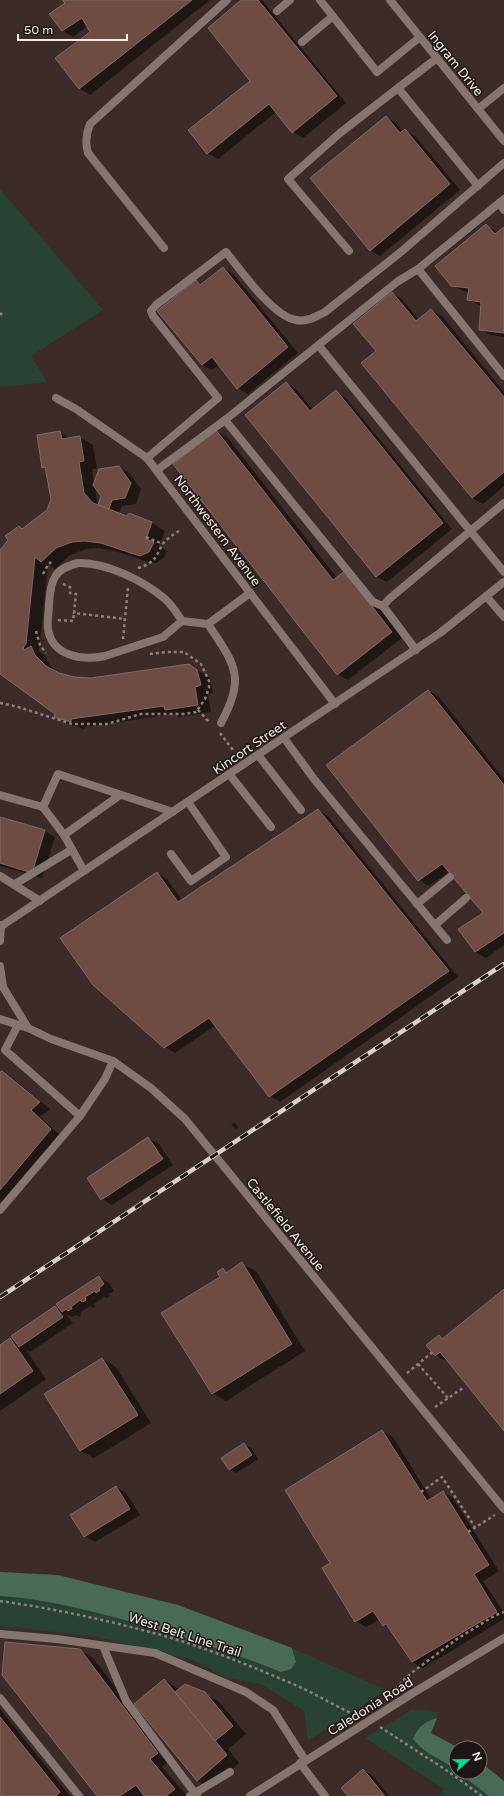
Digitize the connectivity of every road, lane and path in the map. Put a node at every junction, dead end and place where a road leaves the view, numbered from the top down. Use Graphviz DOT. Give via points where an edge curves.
graph roads {
  1 [pos="228,0"];
  2 [pos="290,0"];
  3 [pos="320,0"];
  4 [pos="394,2"];
  5 [pos="277,11"];
  6 [pos="333,16"];
  7 [pos="420,37"];
  8 [pos="302,42"];
  9 [pos="437,58"];
  10 [pos="398,88"];
  11 [pos="504,88"];
  12 [pos="478,109"];
  13 [pos="504,141"];
  14 [pos="504,163"];
  15 [pos="478,186"];
  16 [pos="502,204"];
  17 [pos="164,248"];
  18 [pos="349,251"];
  19 [pos="418,269"];
  20 [pos="319,346"];
  21 [pos="504,376"];
  22 [pos="56,398"];
  23 [pos="225,420"];
  24 [pos="147,458"];
  25 [pos="157,470"];
  26 [pos="504,503"];
  27 [pos="179,531"];
  28 [pos="470,531"];
  29 [pos="146,537"];
  30 [pos="170,538"];
  31 [pos="163,544"];
  32 [pos="504,572"];
  33 [pos="129,576"];
  34 [pos="53,582"];
  35 [pos="504,582"];
  36 [pos="250,593"];
  37 [pos="486,596"];
  38 [pos="383,606"];
  39 [pos="504,617"];
  40 [pos="125,619"];
  41 [pos="182,621"];
  42 [pos="208,624"];
  43 [pos="123,650"];
  44 [pos="416,650"];
  45 [pos="335,704"];
  46 [pos="221,723"];
  47 [pos="284,738"];
  48 [pos="258,756"];
  49 [pos="230,775"];
  50 [pos="0,795"];
  51 [pos="120,795"];
  52 [pos="188,802"];
  53 [pos="43,807"];
  54 [pos="301,810"];
  55 [pos="173,812"];
  56 [pos="271,827"];
  57 [pos="64,835"];
  58 [pos="71,850"];
  59 [pos="171,854"];
  60 [pos="84,872"];
  61 [pos="0,876"];
  62 [pos="450,877"];
  63 [pos="15,884"];
  64 [pos="466,898"];
  65 [pos="40,901"];
  66 [pos="418,904"];
  67 [pos="435,925"];
  68 [pos="1,926"];
  69 [pos="0,940"];
  70 [pos="447,940"];
  71 [pos="0,966"];
  72 [pos="0,1019"];
  73 [pos="18,1025"];
  74 [pos="28,1028"];
  75 [pos="114,1061"];
  76 [pos="80,1116"];
  77 [pos="0,1210"];
  78 [pos="434,1351"];
  79 [pos="418,1364"];
  80 [pos="407,1373"];
  81 [pos="463,1388"];
  82 [pos="448,1398"];
  83 [pos="435,1407"];
  84 [pos="421,1492"];
  85 [pos="501,1511"];
  86 [pos="475,1527"];
  87 [pos="468,1532"];
  88 [pos="0,1601"];
  89 [pos="504,1612"];
  90 [pos="0,1634"];
  91 [pos="504,1638"];
  92 [pos="103,1646"];
  93 [pos="395,1689"];
  94 [pos="0,1698"];
  95 [pos="354,1715"];
  96 [pos="381,1728"];
  97 [pos="303,1761"];
  98 [pos="230,1772"];
  99 [pos="194,1795"];
  100 [pos="79,1796"];
  101 [pos="250,1796"];
  102 [pos="325,1796"];
  103 [pos="482,1796"];
  1 -- 17 [label="street" via="90,124 87,131 88,153"];
  2 -- 5 [label="street"];
  3 -- 6 [label="street"];
  4 -- 7 [label="street, Ingram Drive"];
  6 -- 7 [label="street" via="377,72"];
  6 -- 8 [label="street"];
  7 -- 9 [label="street, Ingram Drive"];
  9 -- 10 [label="street"];
  9 -- 12 [label="street, Ingram Drive"];
  10 -- 15 [label="street"];
  10 -- 18 [label="street" via="340,133 288,179"];
  11 -- 12 [label="street"];
  12 -- 13 [label="street, Ingram Drive"];
  14 -- 15 [label="street"];
  15 -- 24 [label="street" via="402,251 312,320 296,321 287,318 262,297 226,252 156,305 151,311 153,316 218,398"];
  16 -- 19 [label="street"];
  19 -- 20 [label="street" via="397,282"];
  19 -- 21 [label="street"];
  20 -- 23 [label="street"];
  20 -- 28 [label="street"];
  22 -- 24 [label="street, Northwestern Avenue"];
  23 -- 25 [label="street"];
  23 -- 38 [label="street" via="373,602"];
  24 -- 25 [label="street, Northwestern Avenue"];
  25 -- 36 [label="street, Northwestern Avenue"];
  26 -- 28 [label="street"];
  27 -- 30 [label="path"];
  28 -- 32 [label="street"];
  28 -- 38 [label="street"];
  29 -- 31 [label="path"];
  33 -- 34 [label="street" via="96,565 78,563 61,570"];
  33 -- 40 [label="path"];
  33 -- 41 [label="street" via="166,600"];
  34 -- 40 [label="path" via="70,587 70,593 76,594 74,613"];
  34 -- 43 [label="street" via="47,623 56,646 69,655 88,657 105,656"];
  35 -- 37 [label="street, Kincort Street"];
  36 -- 42 [label="street"];
  36 -- 45 [label="street, Northwestern Avenue"];
  37 -- 39 [label="street"];
  37 -- 44 [label="street, Kincort Street"];
  38 -- 44 [label="street"];
  40 -- 43 [label="path"];
  41 -- 42 [label="street"];
  41 -- 43 [label="street" via="163,637"];
  42 -- 46 [label="street" via="230,657 234,672 233,697"];
  44 -- 45 [label="street, Kincort Street"];
  45 -- 47 [label="street, Kincort Street"];
  47 -- 48 [label="street, Kincort Street"];
  47 -- 66 [label="street" via="314,779"];
  48 -- 49 [label="street, Kincort Street"];
  48 -- 54 [label="street"];
  49 -- 52 [label="street, Kincort Street"];
  49 -- 56 [label="street"];
  50 -- 53 [label="street"];
  51 -- 53 [label="street" via="58,774"];
  51 -- 55 [label="street"];
  51 -- 57 [label="street"];
  52 -- 55 [label="street, Kincort Street"];
  52 -- 59 [label="street" via="226,857 191,881"];
  53 -- 57 [label="street"];
  55 -- 60 [label="street, Kincort Street"];
  57 -- 58 [label="street"];
  58 -- 60 [label="street"];
  58 -- 63 [label="street"];
  60 -- 65 [label="street, Kincort Street"];
  61 -- 63 [label="street"];
  62 -- 66 [label="street"];
  63 -- 65 [label="street"];
  64 -- 67 [label="street"];
  65 -- 68 [label="street, Kincort Street"];
  66 -- 67 [label="street"];
  67 -- 70 [label="street"];
  68 -- 69 [label="street, Kincort Street"];
  71 -- 74 [label="street" via="3,987"];
  72 -- 73 [label="street, Castlefield Avenue"];
  73 -- 74 [label="street, Castlefield Avenue"];
  73 -- 76 [label="street" via="5,1050"];
  74 -- 75 [label="street, Castlefield Avenue" via="51,1039"];
  75 -- 76 [label="street"];
  75 -- 85 [label="street, Castlefield Avenue" via="151,1088 185,1119"];
  76 -- 77 [label="street"];
  78 -- 79 [label="path"];
  79 -- 80 [label="path"];
  79 -- 82 [label="path"];
  81 -- 82 [label="path"];
  82 -- 83 [label="path"];
  84 -- 86 [label="path" via="442,1476"];
  85 -- 86 [label="path"];
  86 -- 87 [label="path"];
  88 -- 95 [label="path, West Belt Line Trail" via="104,1620 192,1645 288,1682"];
  89 -- 93 [label="path" via="457,1639 410,1674"];
  90 -- 92 [label="street"];
  91 -- 97 [label="street, Caledonia Road"];
  92 -- 97 [label="street" via="155,1653 246,1692 273,1710"];
  92 -- 99 [label="street" via="126,1701"];
  94 -- 100 [label="street"];
  96 -- 103 [label="path"];
  97 -- 101 [label="street, Caledonia Road"];
  97 -- 102 [label="street"];
  98 -- 99 [label="street"];
}
